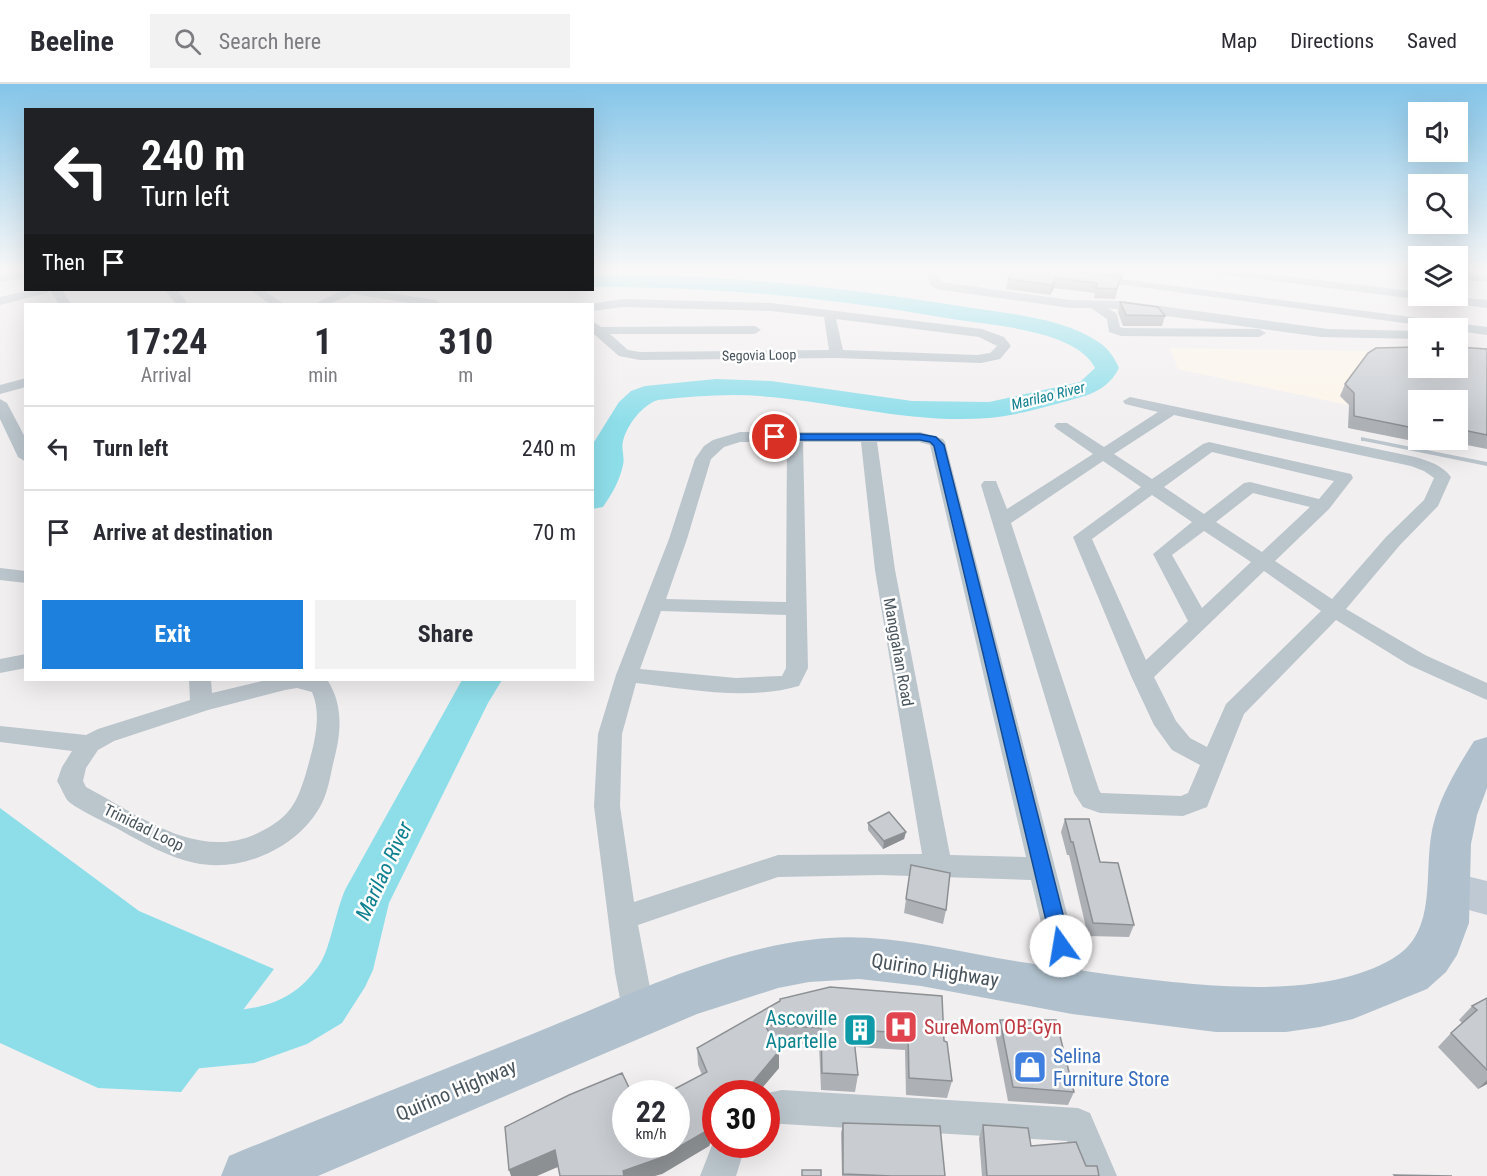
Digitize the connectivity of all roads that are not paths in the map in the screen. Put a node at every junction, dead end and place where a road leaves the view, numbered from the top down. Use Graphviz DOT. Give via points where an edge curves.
graph roads {
  1 [pos="755,321"];
  2 [pos="831,321"];
  3 [pos="895,321"];
  4 [pos="1113,321"];
  5 [pos="1252,321"];
  6 [pos="1414,321"];
  7 [pos="594,329"];
  8 [pos="755,330"];
  9 [pos="1487,331"];
  10 [pos="1334,333"];
  11 [pos="1408,335"];
  12 [pos="1468,336"];
  13 [pos="1487,336"];
  14 [pos="837,354"];
  15 [pos="757,356"];
  16 [pos="24,383"];
  17 [pos="0,390"];
  18 [pos="1130,401"];
  19 [pos="1,408"];
  20 [pos="1171,410"];
  21 [pos="1062,426"];
  22 [pos="20,429"];
  23 [pos="795,437"];
  24 [pos="868,437"];
  25 [pos="1364,439"];
  26 [pos="24,448"];
  27 [pos="1103,454"];
  28 [pos="1487,464"];
  29 [pos="990,485"];
  30 [pos="1152,488"];
  31 [pos="1323,505"];
  32 [pos="1001,521"];
  33 [pos="1204,523"];
  34 [pos="1263,562"];
  35 [pos="0,574"];
  36 [pos="24,577"];
  37 [pos="653,605"];
  38 [pos="796,609"];
  39 [pos="1334,610"];
  40 [pos="1199,622"];
  41 [pos="24,661"];
  42 [pos="0,666"];
  43 [pos="627,675"];
  44 [pos="1142,676"];
  45 [pos="200,681"];
  46 [pos="325,683"];
  47 [pos="1487,692"];
  48 [pos="202,704"];
  49 [pos="0,734"];
  50 [pos="89,744"];
  51 [pos="1487,751"];
  52 [pos="1214,761"];
  53 [pos="938,866"];
  54 [pos="1043,869"];
  55 [pos="1468,894"];
  56 [pos="622,918"];
  57 [pos="1072,991"];
  58 [pos="639,1014"];
  59 [pos="780,1107"];
  60 [pos="724,1158"];
  61 [pos="249,1176"];
  62 [pos="718,1176"];
  63 [pos="1099,1176"];
  1 -- 8 [label="street"];
  2 -- 14 [label="street"];
  3 -- 14 [label="street, Segovia Loop" via="969,330 992,336 1004,346 994,356 972,359"];
  4 -- 10 [label="street" via="1114,329 1127,333"];
  5 -- 10 [label="street"];
  6 -- 9 [label="street"];
  7 -- 8 [label="street"];
  7 -- 15 [label="street, Segovia Loop" via="633,356"];
  8 -- 15 [label="street"];
  10 -- 11 [label="street"];
  12 -- 13 [label="street"];
  14 -- 15 [label="street, Segovia Loop"];
  16 -- 17 [label="street"];
  18 -- 20 [label="street"];
  19 -- 22 [label="street"];
  20 -- 27 [label="street"];
  20 -- 39 [label="street" via="1416,462 1439,472 1442,484 1432,502"];
  21 -- 27 [label="street"];
  22 -- 26 [label="street"];
  23 -- 24 [label="street"];
  23 -- 37 [label="street" via="726,439 708,450"];
  23 -- 38 [label="street"];
  24 -- 53 [label="street, Manggahan Road" via="886,581"];
  24 -- 54 [label="street" via="920,437 933,439 939,445"];
  25 -- 28 [label="lane"];
  27 -- 30 [label="street"];
  27 -- 32 [label="street"];
  29 -- 32 [label="street"];
  30 -- 31 [label="street" via="1209,447 1346,478"];
  30 -- 33 [label="street"];
  30 -- 44 [label="street" via="1082,537"];
  31 -- 33 [label="street" via="1250,487"];
  31 -- 34 [label="street"];
  32 -- 52 [label="street" via="1083,783 1092,800 1111,804 1191,804 1198,800"];
  33 -- 34 [label="street"];
  33 -- 40 [label="street" via="1162,554"];
  34 -- 39 [label="street"];
  34 -- 40 [label="street"];
  35 -- 36 [label="street"];
  37 -- 38 [label="street"];
  37 -- 43 [label="street"];
  38 -- 43 [label="street" via="797,668 795,676 784,684 744,685"];
  39 -- 47 [label="street" via="1417,660"];
  39 -- 52 [label="street" via="1234,710"];
  40 -- 44 [label="street"];
  41 -- 42 [label="street"];
  43 -- 56 [label="street" via="610,734 607,806"];
  44 -- 52 [label="street" via="1172,735 1191,751"];
  45 -- 48 [label="street"];
  46 -- 48 [label="street, Trinidad Loop" via="285,682"];
  46 -- 50 [label="street, Trinidad Loop" via="329,714 322,760 309,804 291,825 268,842 244,852 195,852 77,794 70,781 74,766"];
  48 -- 50 [label="street, Trinidad Loop"];
  49 -- 50 [label="street"];
  51 -- 55 [label="main road, Quirino Highway" via="1454,823 1448,857"];
  53 -- 54 [label="street"];
  53 -- 56 [label="street" via="778,866"];
  54 -- 57 [label="street"];
  55 -- 57 [label="main road, Quirino Highway" via="1431,957 1412,973 1334,1003 1257,1011 1167,1005"];
  56 -- 58 [label="street"];
  57 -- 58 [label="main road, Quirino Highway" via="888,960 835,957 788,964"];
  58 -- 61 [label="main road, Quirino Highway"];
  59 -- 63 [label="street" via="1078,1125"];
  60 -- 62 [label="street"];
}
